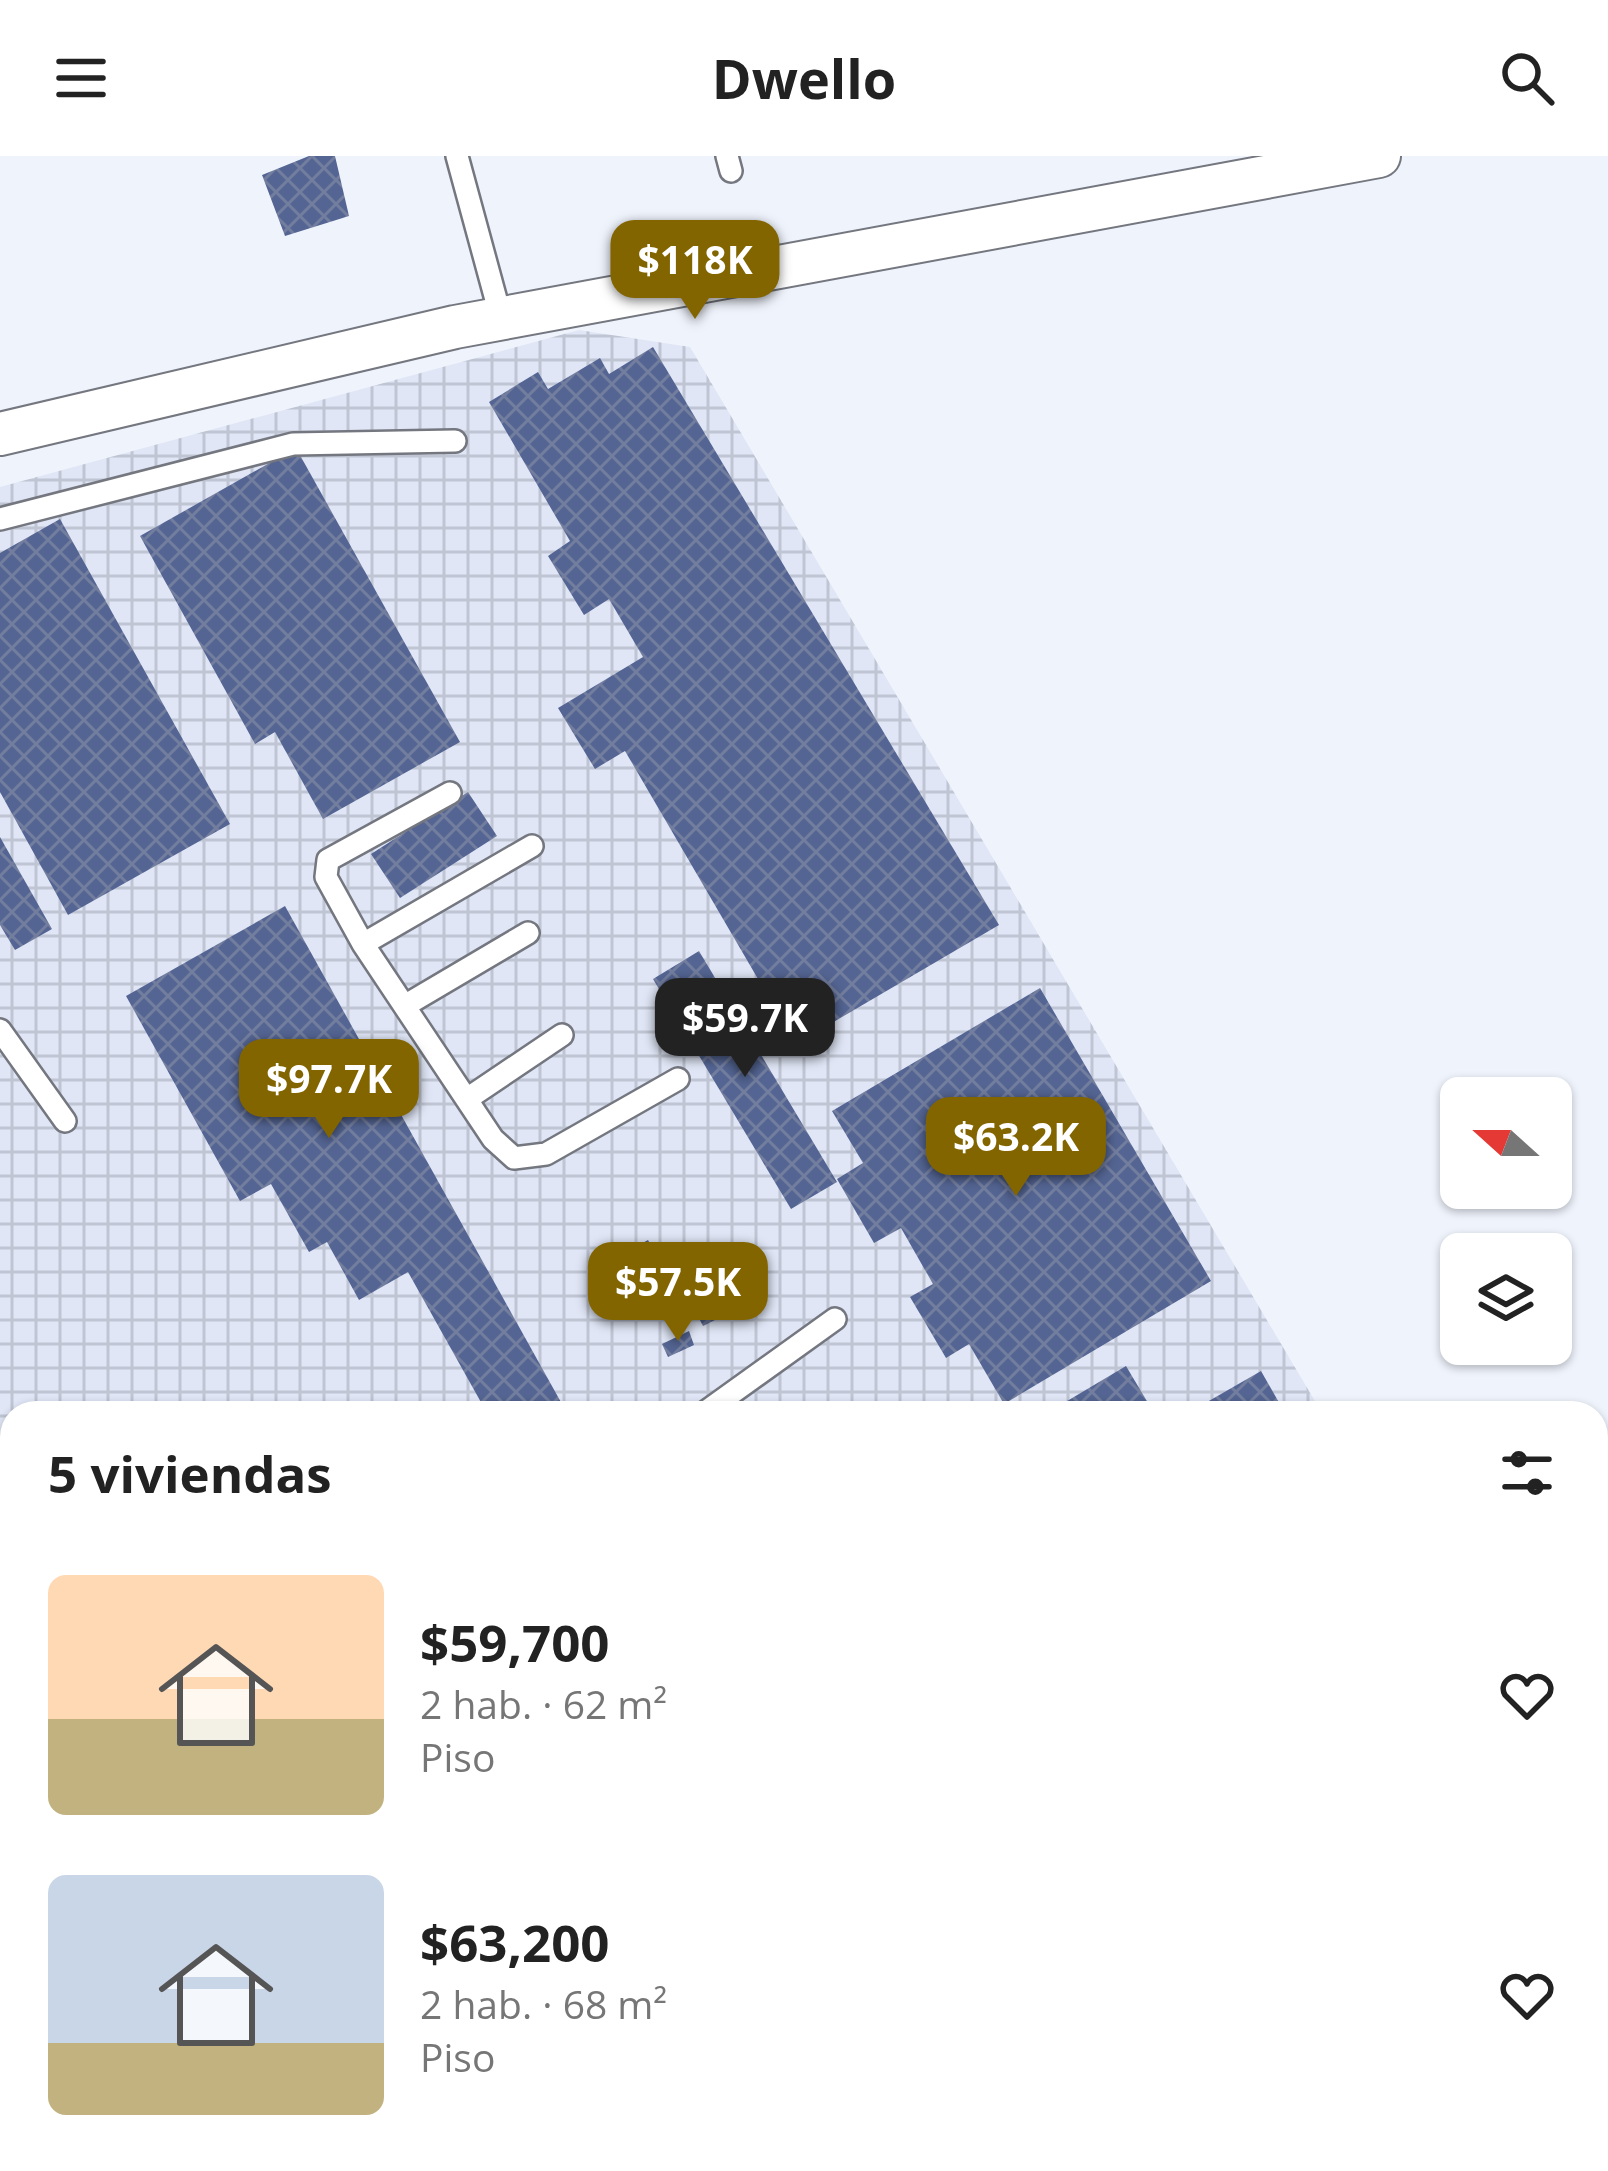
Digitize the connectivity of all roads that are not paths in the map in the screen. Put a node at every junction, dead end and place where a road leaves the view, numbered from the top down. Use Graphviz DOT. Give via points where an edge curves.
graph roads {
  1 [pos="457,156"];
  2 [pos="1379,156"];
  3 [pos="1163,175"];
  4 [pos="501,318"];
  5 [pos="0,434"];
  6 [pos="455,441"];
  7 [pos="0,519"];
  8 [pos="450,793"];
  9 [pos="532,846"];
  10 [pos="528,933"];
  11 [pos="363,944"];
  12 [pos="406,1005"];
  13 [pos="0,1030"];
  14 [pos="562,1034"];
  15 [pos="678,1079"];
  16 [pos="467,1099"];
  17 [pos="65,1121"];
  18 [pos="836,1319"];
  19 [pos="721,1401"];
  1 -- 4 [label="lane"];
  2 -- 3 [label="street"];
  3 -- 4 [label="street"];
  4 -- 5 [label="street"];
  6 -- 7 [label="lane" via="293,444"];
  8 -- 11 [label="lane" via="328,860 326,878"];
  9 -- 11 [label="lane"];
  10 -- 12 [label="lane"];
  11 -- 12 [label="lane"];
  12 -- 16 [label="lane"];
  13 -- 17 [label="lane"];
  14 -- 16 [label="lane"];
  15 -- 16 [label="lane" via="546,1154 514,1158"];
  18 -- 19 [label="lane"];
}
